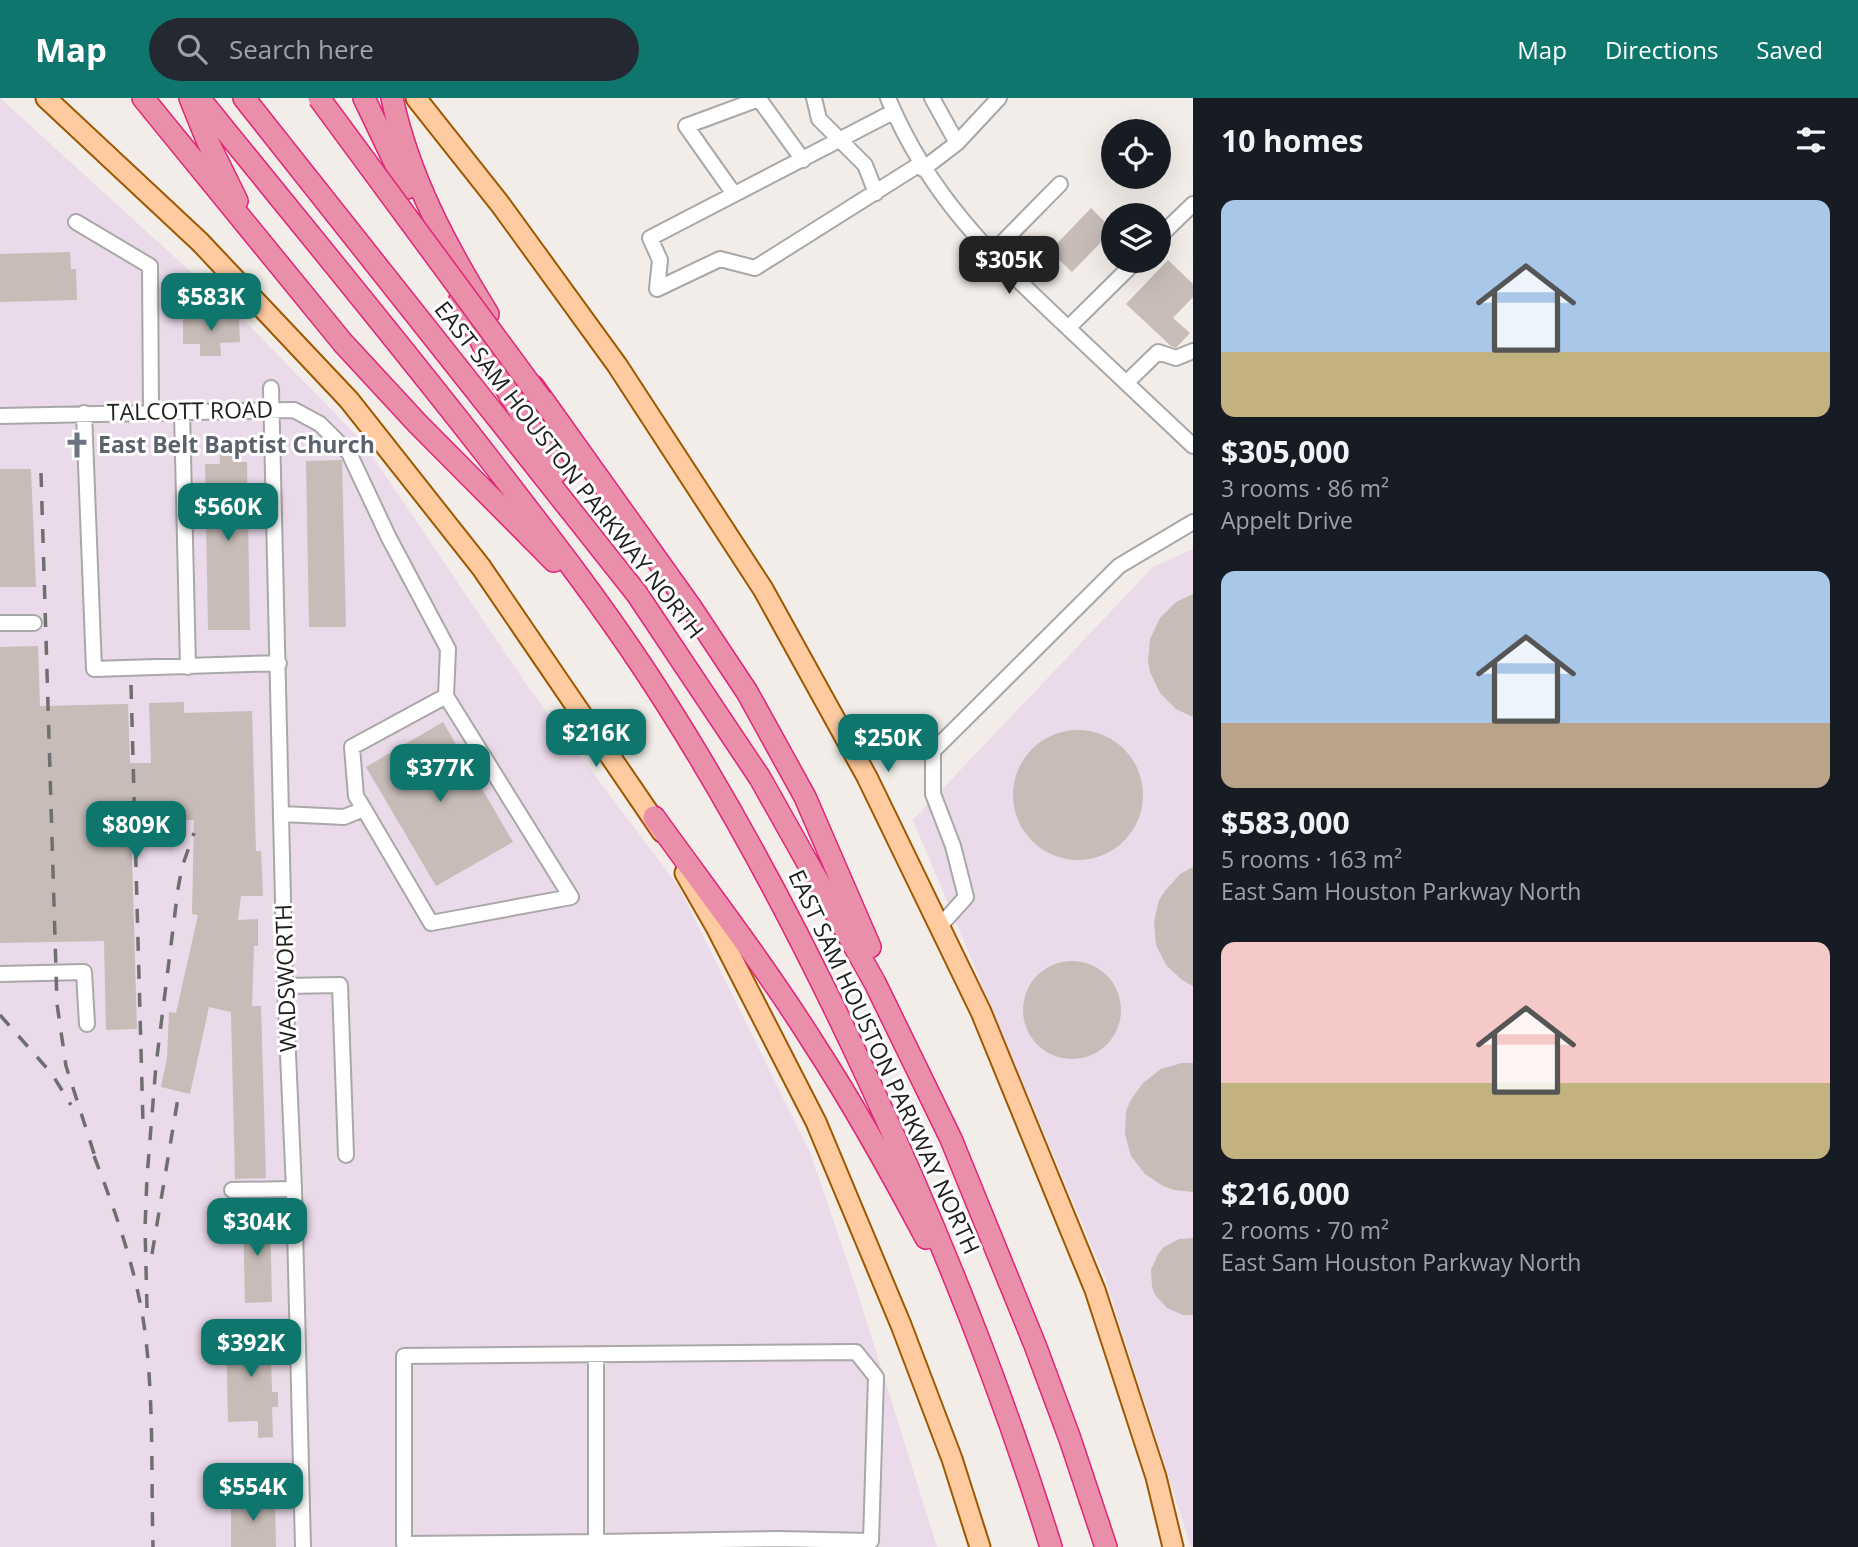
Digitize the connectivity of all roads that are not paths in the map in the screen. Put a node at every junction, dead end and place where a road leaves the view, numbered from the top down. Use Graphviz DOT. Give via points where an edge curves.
graph roads {
  1 [pos="46,98"];
  2 [pos="143,98"];
  3 [pos="190,98"];
  4 [pos="198,98"];
  5 [pos="244,98"];
  6 [pos="319,98"];
  7 [pos="364,98"];
  8 [pos="393,98"];
  9 [pos="416,98"];
  10 [pos="814,98"];
  11 [pos="932,98"];
  12 [pos="999,98"];
  13 [pos="890,105"];
  14 [pos="842,139"];
  15 [pos="957,144"];
  16 [pos="803,160"];
  17 [pos="922,166"];
  18 [pos="1060,184"];
  19 [pos="876,193"];
  20 [pos="734,194"];
  21 [pos="1193,204"];
  22 [pos="76,222"];
  23 [pos="1171,225"];
  24 [pos="256,237"];
  25 [pos="991,254"];
  26 [pos="1124,273"];
  27 [pos="1068,328"];
  28 [pos="1193,351"];
  29 [pos="1126,383"];
  30 [pos="271,388"];
  31 [pos="541,399"];
  32 [pos="272,410"];
  33 [pos="151,412"];
  34 [pos="182,412"];
  35 [pos="84,414"];
  36 [pos="0,416"];
  37 [pos="1193,446"];
  38 [pos="1193,522"];
  39 [pos="637,594"];
  40 [pos="0,623"];
  41 [pos="34,623"];
  42 [pos="613,623"];
  43 [pos="279,663"];
  44 [pos="188,667"];
  45 [pos="446,696"];
  46 [pos="363,809"];
  47 [pos="282,814"];
  48 [pos="654,817"];
  49 [pos="939,927"];
  50 [pos="0,974"];
  51 [pos="285,986"];
  52 [pos="87,1024"];
  53 [pos="951,1139"];
  54 [pos="346,1155"];
  55 [pos="294,1189"];
  56 [pos="232,1190"];
  57 [pos="979,1338"];
  58 [pos="596,1354"];
  59 [pos="778,1543"];
  60 [pos="596,1545"];
  61 [pos="303,1547"];
  62 [pos="980,1547"];
  63 [pos="1051,1547"];
  64 [pos="1106,1547"];
  65 [pos="1173,1547"];
  1 -- 48 [label="main road" via="200,242 349,400 481,567"];
  2 -- 24 [label="highway"];
  3 -- 24 [label="highway"];
  4 -- 42 [label="highway, EAST SAM HOUSTON PARKWAY NORTH" via="432,385"];
  5 -- 39 [label="highway, EAST SAM HOUSTON PARKWAY NORTH"];
  6 -- 31 [label="highway, bridge"];
  7 -- 39 [label="highway" via="499,377"];
  8 -- 31 [label="highway, bridge" via="416,178 438,227"];
  9 -- 49 [label="main road" via="617,365 763,589 867,777"];
  10 -- 14 [label="street" via="819,118"];
  11 -- 15 [label="street"];
  12 -- 15 [label="street"];
  13 -- 14 [label="street"];
  13 -- 17 [label="street"];
  14 -- 16 [label="street"];
  14 -- 19 [label="street" via="865,165"];
  15 -- 17 [label="street"];
  16 -- 20 [label="street"];
  16 -- 20 [label="street" via="760,99 686,126"];
  17 -- 19 [label="street"];
  17 -- 25 [label="street" via="955,214"];
  18 -- 25 [label="street"];
  19 -- 20 [label="street" via="755,268 720,259 657,289 660,260 650,238"];
  21 -- 23 [label="street"];
  22 -- 33 [label="street" via="150,266"];
  24 -- 42 [label="highway" via="399,403"];
  25 -- 27 [label="street"];
  26 -- 27 [label="street"];
  27 -- 29 [label="street"];
  28 -- 29 [label="street" via="1177,358 1158,352"];
  29 -- 37 [label="street"];
  30 -- 32 [label="street, WADSWORTH"];
  31 -- 53 [label="highway" via="720,650 788,763"];
  32 -- 34 [label="street, TALCOTT ROAD"];
  32 -- 43 [label="street, WADSWORTH"];
  32 -- 45 [label="street, TALCOTT ROAD" via="294,410 320,424 348,453 448,649"];
  33 -- 34 [label="street, TALCOTT ROAD"];
  33 -- 35 [label="street, TALCOTT ROAD"];
  34 -- 44 [label="street"];
  35 -- 36 [label="street, TALCOTT ROAD"];
  35 -- 44 [label="street" via="94,669"];
  38 -- 49 [label="street" via="1119,566 933,751 933,794 966,897"];
  39 -- 53 [label="highway, EAST SAM HOUSTON PARKWAY NORTH" via="718,712 800,846 875,983"];
  40 -- 41 [label="street"];
  42 -- 57 [label="highway, EAST SAM HOUSTON PARKWAY NORTH" via="707,769 806,949 908,1166"];
  43 -- 44 [label="street"];
  43 -- 47 [label="street, WADSWORTH"];
  45 -- 46 [label="street" via="352,747 356,796"];
  45 -- 46 [label="street" via="571,897 431,923"];
  46 -- 47 [label="street" via="344,817"];
  47 -- 51 [label="street, WADSWORTH"];
  48 -- 57 [label="highway" via="813,1042 899,1188"];
  48 -- 62 [label="main road" via="816,1122 901,1325"];
  49 -- 65 [label="main road" via="981,1012 1095,1290 1156,1477"];
  50 -- 52 [label="street" via="84,972"];
  51 -- 54 [label="street" via="340,985"];
  51 -- 55 [label="street, WADSWORTH"];
  53 -- 64 [label="highway, EAST SAM HOUSTON PARKWAY NORTH" via="1035,1345"];
  55 -- 56 [label="street"];
  55 -- 61 [label="street, WADSWORTH"];
  57 -- 63 [label="highway, EAST SAM HOUSTON PARKWAY NORTH"];
  58 -- 59 [label="street" via="856,1352 876,1377 872,1541"];
  58 -- 60 [label="street"];
  58 -- 60 [label="street" via="404,1356 404,1544"];
  59 -- 60 [label="street"];
}
